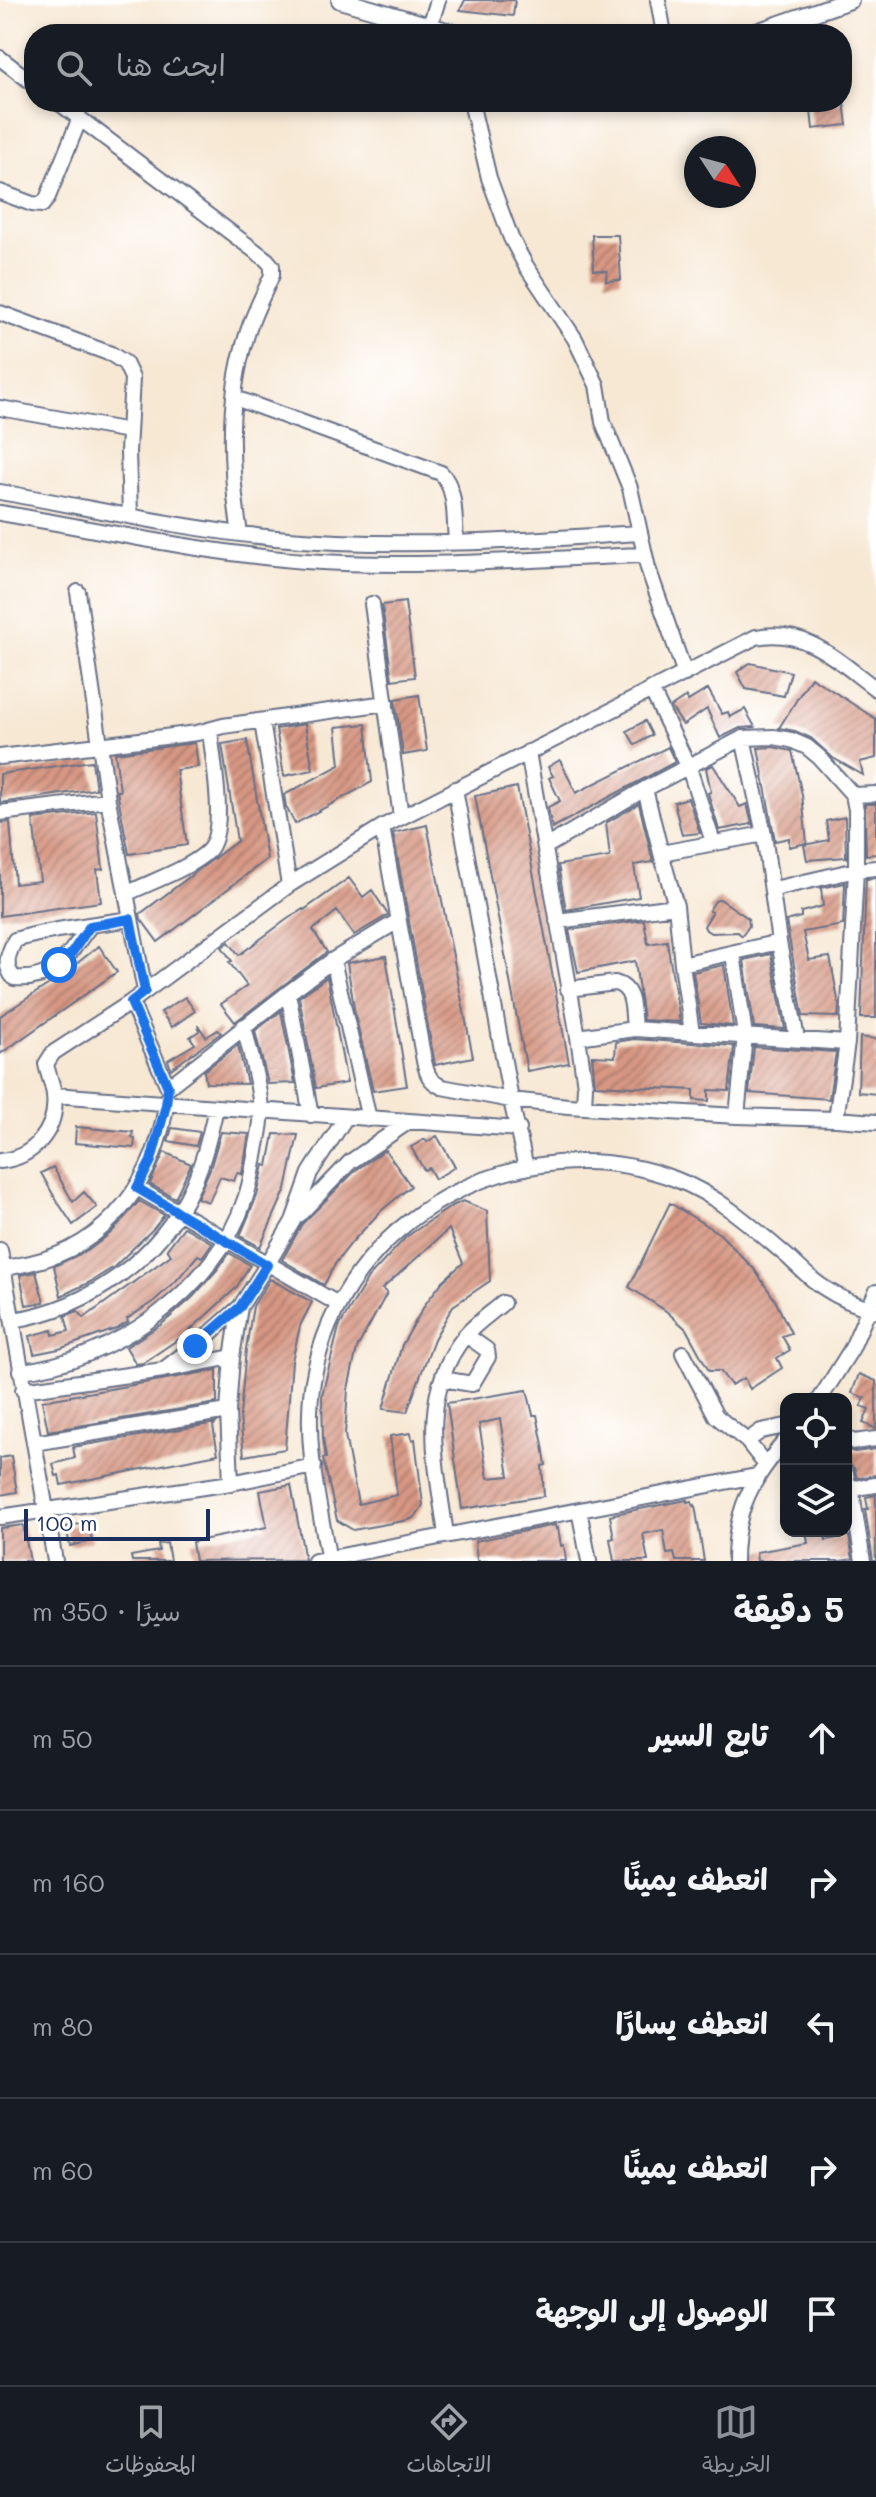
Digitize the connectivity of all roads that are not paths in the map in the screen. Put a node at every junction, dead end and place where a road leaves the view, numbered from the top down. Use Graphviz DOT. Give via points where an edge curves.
graph roads {
  1 [pos="340,0"];
  2 [pos="438,0"];
  3 [pos="658,0"];
  4 [pos="850,0"];
  5 [pos="423,24"];
  6 [pos="431,24"];
  7 [pos="662,24"];
  8 [pos="780,24"];
  9 [pos="0,58"];
  10 [pos="24,76"];
  11 [pos="72,112"];
  12 [pos="473,112"];
  13 [pos="80,118"];
  14 [pos="0,192"];
  15 [pos="0,313"];
  16 [pos="235,398"];
  17 [pos="0,408"];
  18 [pos="129,431"];
  19 [pos="0,492"];
  20 [pos="0,513"];
  21 [pos="130,515"];
  22 [pos="640,533"];
  23 [pos="240,534"];
  24 [pos="456,542"];
  25 [pos="645,555"];
  26 [pos="78,592"];
  27 [pos="372,604"];
  28 [pos="685,674"];
  29 [pos="651,689"];
  30 [pos="876,689"];
  31 [pos="386,703"];
  32 [pos="262,722"];
  33 [pos="210,730"];
  34 [pos="743,738"];
  35 [pos="101,743"];
  36 [pos="528,752"];
  37 [pos="0,757"];
  38 [pos="689,768"];
  39 [pos="455,789"];
  40 [pos="645,789"];
  41 [pos="876,794"];
  42 [pos="853,795"];
  43 [pos="108,800"];
  44 [pos="0,813"];
  45 [pos="401,817"];
  46 [pos="382,827"];
  47 [pos="764,834"];
  48 [pos="713,842"];
  49 [pos="545,847"];
  50 [pos="661,853"];
  51 [pos="876,868"];
  52 [pos="856,870"];
  53 [pos="289,885"];
  54 [pos="774,889"];
  55 [pos="126,894"];
  56 [pos="676,906"];
  57 [pos="130,919"];
  58 [pos="398,921"];
  59 [pos="557,921"];
  60 [pos="90,926"];
  61 [pos="779,942"];
  62 [pos="733,954"];
  63 [pos="333,960"];
  64 [pos="682,964"];
  65 [pos="568,989"];
  66 [pos="145,991"];
  67 [pos="288,993"];
  68 [pos="131,1002"];
  69 [pos="244,1026"];
  70 [pos="634,1029"];
  71 [pos="692,1033"];
  72 [pos="745,1035"];
  73 [pos="578,1037"];
  74 [pos="797,1039"];
  75 [pos="847,1043"];
  76 [pos="168,1087"];
  77 [pos="54,1095"];
  78 [pos="511,1100"];
  79 [pos="166,1105"];
  80 [pos="584,1106"];
  81 [pos="216,1108"];
  82 [pos="262,1111"];
  83 [pos="311,1115"];
  84 [pos="737,1116"];
  85 [pos="346,1117"];
  86 [pos="369,1119"];
  87 [pos="836,1119"];
  88 [pos="408,1122"];
  89 [pos="876,1122"];
  90 [pos="519,1129"];
  91 [pos="0,1161"];
  92 [pos="526,1168"];
  93 [pos="137,1188"];
  94 [pos="179,1212"];
  95 [pos="293,1221"];
  96 [pos="225,1240"];
  97 [pos="0,1250"];
  98 [pos="267,1265"];
  99 [pos="2,1268"];
  100 [pos="876,1292"];
  101 [pos="503,1303"];
  102 [pos="338,1304"];
  103 [pos="240,1307"];
  104 [pos="873,1310"];
  105 [pos="13,1320"];
  106 [pos="466,1335"];
  107 [pos="683,1353"];
  108 [pos="232,1357"];
  109 [pos="163,1370"];
  110 [pos="20,1371"];
  111 [pos="442,1379"];
  112 [pos="23,1390"];
  113 [pos="824,1393"];
  114 [pos="228,1411"];
  115 [pos="780,1427"];
  116 [pos="876,1439"];
  117 [pos="747,1441"];
  118 [pos="852,1441"];
  119 [pos="34,1443"];
  120 [pos="780,1447"];
  121 [pos="765,1464"];
  122 [pos="314,1466"];
  123 [pos="756,1476"];
  124 [pos="231,1483"];
  125 [pos="852,1483"];
  126 [pos="876,1485"];
  127 [pos="852,1502"];
  128 [pos="46,1510"];
  129 [pos="579,1510"];
  130 [pos="0,1517"];
  131 [pos="446,1535"];
  132 [pos="324,1560"];
  133 [pos="55,1561"];
  134 [pos="589,1561"];
  135 [pos="735,1561"];
  136 [pos="863,1561"];
  1 -- 5 [label="main road"];
  2 -- 6 [label="street"];
  3 -- 7 [label="street"];
  4 -- 8 [label="main road"];
  9 -- 10 [label="street"];
  11 -- 13 [label="street"];
  12 -- 22 [label="street" via="499,209 526,266 575,339 597,385 603,422 634,501"];
  13 -- 14 [label="street" via="42,205"];
  13 -- 16 [label="street" via="272,266 246,337"];
  15 -- 18 [label="street" via="125,363 132,378"];
  16 -- 23 [label="street" via="232,454"];
  16 -- 24 [label="street" via="441,473 451,491"];
  17 -- 18 [label="street"];
  18 -- 21 [label="street"];
  19 -- 21 [label="street"];
  20 -- 25 [label="street" via="305,561 435,565"];
  21 -- 23 [label="street"];
  22 -- 24 [label="street"];
  22 -- 25 [label="street"];
  23 -- 24 [label="street" via="348,543"];
  25 -- 28 [label="street"];
  26 -- 35 [label="street"];
  27 -- 31 [label="street"];
  28 -- 29 [label="street"];
  28 -- 30 [label="street" via="746,641 778,634 810,643"];
  29 -- 36 [label="street"];
  29 -- 38 [label="street"];
  31 -- 32 [label="street"];
  31 -- 45 [label="street"];
  32 -- 33 [label="street"];
  32 -- 53 [label="street"];
  33 -- 35 [label="street"];
  33 -- 55 [label="street" via="218,816 210,849"];
  34 -- 38 [label="street"];
  34 -- 42 [label="street" via="774,737 807,747"];
  34 -- 47 [label="street"];
  35 -- 37 [label="street"];
  35 -- 43 [label="street"];
  36 -- 39 [label="street"];
  36 -- 49 [label="street"];
  38 -- 40 [label="street"];
  38 -- 48 [label="street"];
  39 -- 45 [label="street"];
  39 -- 78 [label="street"];
  40 -- 49 [label="street"];
  40 -- 50 [label="street"];
  41 -- 42 [label="street"];
  42 -- 52 [label="street"];
  43 -- 44 [label="street"];
  43 -- 55 [label="street"];
  45 -- 46 [label="street"];
  46 -- 53 [label="street"];
  46 -- 58 [label="street"];
  47 -- 48 [label="street"];
  47 -- 54 [label="street"];
  48 -- 50 [label="street"];
  49 -- 59 [label="street"];
  50 -- 56 [label="street"];
  51 -- 52 [label="street"];
  52 -- 54 [label="street"];
  52 -- 75 [label="street"];
  53 -- 66 [label="street"];
  54 -- 61 [label="street"];
  55 -- 57 [label="street"];
  56 -- 59 [label="street"];
  56 -- 64 [label="street"];
  57 -- 60 [label="street"];
  57 -- 66 [label="street"];
  58 -- 63 [label="street"];
  58 -- 78 [label="street" via="428,1076 442,1087"];
  59 -- 65 [label="street"];
  60 -- 60 [label="street" via="15,940 7,955 8,971 14,978 43,975 71,954"];
  61 -- 62 [label="street"];
  61 -- 74 [label="street"];
  62 -- 64 [label="street"];
  62 -- 72 [label="street"];
  63 -- 67 [label="street"];
  63 -- 86 [label="street"];
  64 -- 71 [label="street"];
  65 -- 70 [label="street" via="622,985 629,994"];
  65 -- 73 [label="street"];
  66 -- 68 [label="street"];
  67 -- 69 [label="street"];
  67 -- 83 [label="street"];
  68 -- 76 [label="street"];
  68 -- 77 [label="street" via="49,1056 46,1069"];
  69 -- 76 [label="street"];
  69 -- 82 [label="street"];
  70 -- 71 [label="street"];
  70 -- 73 [label="street"];
  71 -- 72 [label="street"];
  72 -- 74 [label="street"];
  72 -- 84 [label="street"];
  73 -- 80 [label="street"];
  74 -- 75 [label="street"];
  75 -- 87 [label="street"];
  76 -- 79 [label="street"];
  77 -- 79 [label="street"];
  77 -- 91 [label="street" via="53,1115 40,1142 24,1155"];
  78 -- 80 [label="street"];
  78 -- 90 [label="street"];
  79 -- 81 [label="street"];
  79 -- 93 [label="street" via="151,1161"];
  80 -- 84 [label="street"];
  81 -- 82 [label="street"];
  81 -- 94 [label="street" via="202,1164"];
  82 -- 83 [label="street"];
  82 -- 96 [label="street" via="245,1201"];
  83 -- 85 [label="street"];
  84 -- 87 [label="street"];
  85 -- 86 [label="street"];
  85 -- 95 [label="street" via="310,1173"];
  86 -- 88 [label="street"];
  87 -- 89 [label="street"];
  88 -- 90 [label="street"];
  88 -- 95 [label="street" via="350,1162"];
  90 -- 92 [label="street"];
  92 -- 102 [label="street" via="453,1193 400,1227 364,1263"];
  92 -- 104 [label="street" via="595,1162 648,1170 692,1186 827,1290"];
  93 -- 94 [label="street"];
  93 -- 99 [label="street" via="122,1211 83,1242 45,1260"];
  94 -- 96 [label="street"];
  94 -- 105 [label="street" via="124,1274 60,1307"];
  95 -- 98 [label="street"];
  96 -- 98 [label="street"];
  96 -- 110 [label="street" via="191,1285 130,1333 60,1364"];
  97 -- 99 [label="street"];
  98 -- 102 [label="street"];
  98 -- 103 [label="street"];
  99 -- 105 [label="street"];
  100 -- 104 [label="street"];
  101 -- 106 [label="street"];
  102 -- 122 [label="street" via="312,1384"];
  103 -- 108 [label="street"];
  103 -- 109 [label="street"];
  104 -- 113 [label="street"];
  105 -- 110 [label="street"];
  106 -- 111 [label="street"];
  106 -- 111 [label="street" via="487,1350 487,1359 472,1384"];
  107 -- 117 [label="street" via="716,1416"];
  108 -- 109 [label="street"];
  108 -- 114 [label="street"];
  109 -- 112 [label="street"];
  110 -- 112 [label="street"];
  111 -- 131 [label="street" via="432,1426"];
  112 -- 119 [label="street"];
  114 -- 119 [label="street"];
  114 -- 124 [label="street"];
  115 -- 117 [label="street"];
  116 -- 118 [label="street"];
  117 -- 121 [label="street"];
  119 -- 128 [label="street"];
  120 -- 121 [label="street"];
  121 -- 123 [label="street"];
  122 -- 124 [label="street"];
  122 -- 132 [label="street"];
  123 -- 129 [label="street"];
  123 -- 135 [label="street" via="740,1515"];
  124 -- 128 [label="street"];
  125 -- 126 [label="street" via="858,1488"];
  127 -- 136 [label="street"];
  128 -- 130 [label="street"];
  128 -- 133 [label="street"];
  129 -- 131 [label="street"];
  129 -- 134 [label="street"];
  131 -- 132 [label="street"];
}
